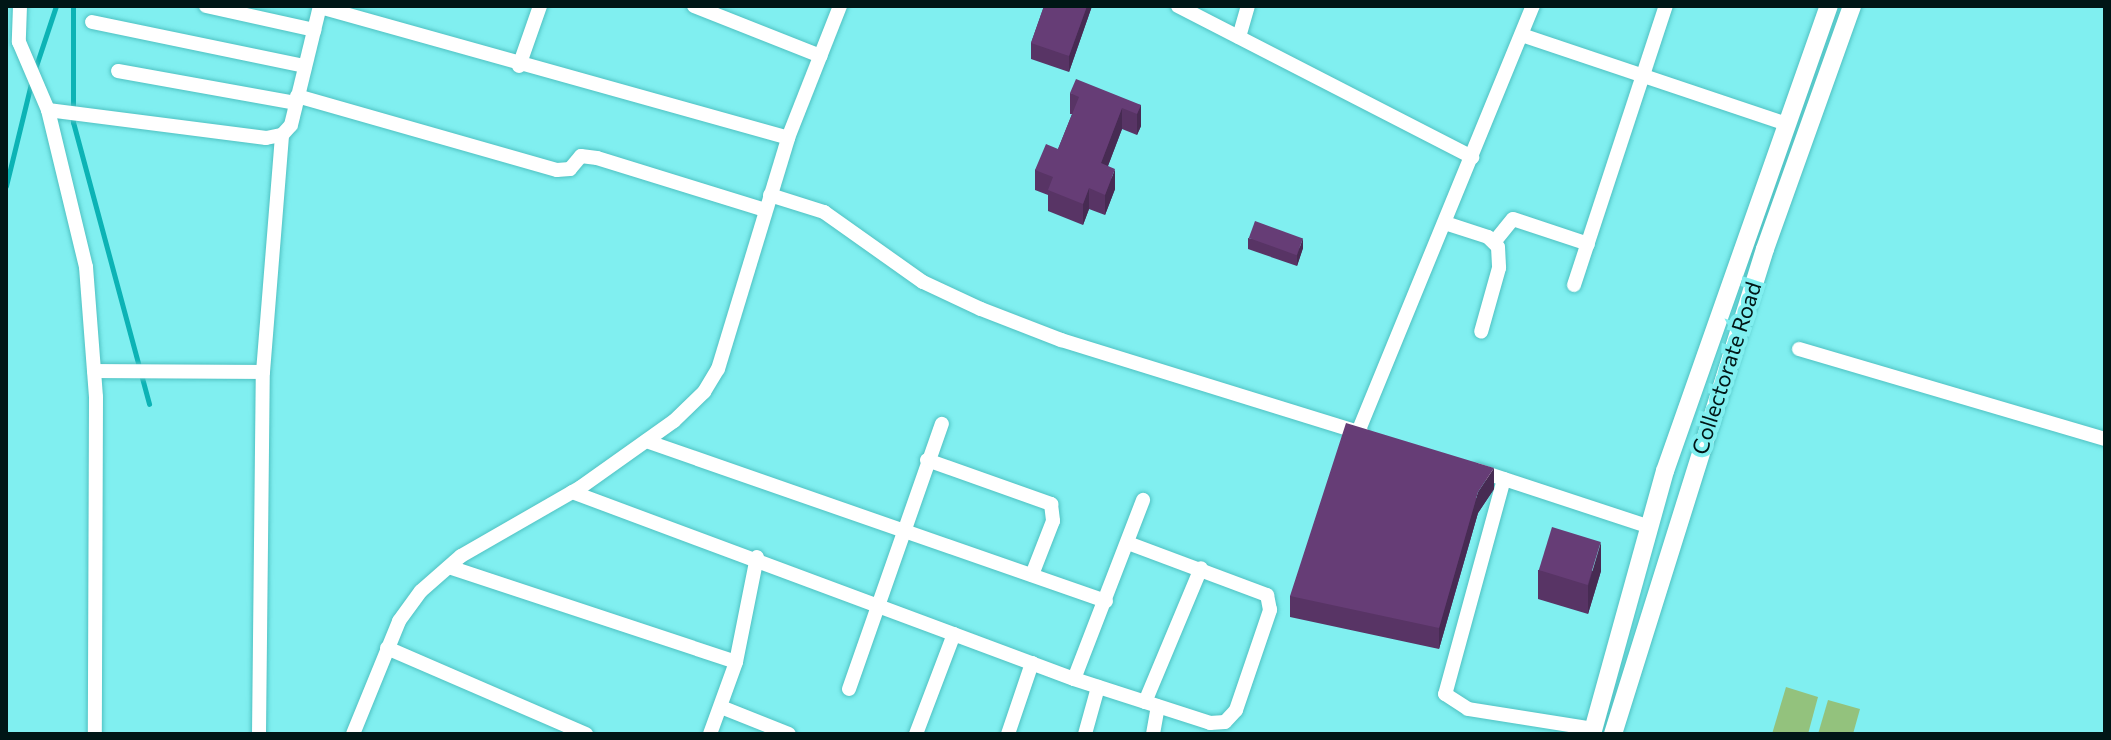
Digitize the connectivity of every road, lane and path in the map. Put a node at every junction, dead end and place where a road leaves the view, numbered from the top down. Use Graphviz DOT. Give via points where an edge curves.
graph roads {
  1 [pos="20,6"];
  2 [pos="206,6"];
  3 [pos="540,6"];
  4 [pos="694,6"];
  5 [pos="840,6"];
  6 [pos="1178,6"];
  7 [pos="1248,6"];
  8 [pos="1533,6"];
  9 [pos="1666,6"];
  10 [pos="1829,6"];
  11 [pos="1852,6"];
  12 [pos="320,7"];
  13 [pos="92,22"];
  14 [pos="314,30"];
  15 [pos="1522,35"];
  16 [pos="1239,37"];
  17 [pos="820,56"];
  18 [pos="304,66"];
  19 [pos="519,66"];
  20 [pos="118,71"];
  21 [pos="1645,76"];
  22 [pos="296,100"];
  23 [pos="54,110"];
  24 [pos="1786,124"];
  25 [pos="282,135"];
  26 [pos="788,138"];
  27 [pos="1472,157"];
  28 [pos="770,195"];
  29 [pos="765,210"];
  30 [pos="1445,223"];
  31 [pos="1495,241"];
  32 [pos="1588,244"];
  33 [pos="1574,285"];
  34 [pos="1481,332"];
  35 [pos="1799,349"];
  36 [pos="94,371"];
  37 [pos="263,372"];
  38 [pos="942,424"];
  39 [pos="2105,439"];
  40 [pos="646,441"];
  41 [pos="927,460"];
  42 [pos="1461,465"];
  43 [pos="1504,479"];
  44 [pos="572,492"];
  45 [pos="1143,500"];
  46 [pos="1650,527"];
  47 [pos="904,531"];
  48 [pos="1128,543"];
  49 [pos="757,557"];
  50 [pos="449,567"];
  51 [pos="1201,568"];
  52 [pos="1032,575"];
  53 [pos="1106,601"];
  54 [pos="879,606"];
  55 [pos="954,634"];
  56 [pos="387,648"];
  57 [pos="736,662"];
  58 [pos="1032,663"];
  59 [pos="1074,679"];
  60 [pos="1098,687"];
  61 [pos="849,689"];
  62 [pos="1152,704"];
  63 [pos="721,707"];
  64 [pos="1217,729"];
  65 [pos="1593,732"];
  66 [pos="95,734"];
  67 [pos="259,734"];
  68 [pos="353,734"];
  69 [pos="586,734"];
  70 [pos="710,734"];
  71 [pos="789,734"];
  72 [pos="916,734"];
  73 [pos="1008,734"];
  74 [pos="1085,734"];
  75 [pos="1153,734"];
  76 [pos="1613,734"];
  1 -- 23 [label="street" via="19,42 26,64"];
  2 -- 14 [label="street"];
  3 -- 19 [label="street"];
  4 -- 17 [label="street"];
  5 -- 17 [label="street"];
  6 -- 16 [label="street"];
  7 -- 16 [label="street"];
  8 -- 15 [label="street"];
  9 -- 21 [label="street"];
  10 -- 24 [label="street, Collectorate Road"];
  11 -- 76 [label="street, Collectorate Road" via="1765,249"];
  12 -- 14 [label="street"];
  12 -- 19 [label="street"];
  13 -- 18 [label="street"];
  14 -- 18 [label="street"];
  15 -- 21 [label="street"];
  15 -- 27 [label="street"];
  16 -- 27 [label="street"];
  17 -- 26 [label="street"];
  18 -- 22 [label="street"];
  19 -- 26 [label="street" via="628,90"];
  20 -- 22 [label="street"];
  21 -- 24 [label="street"];
  21 -- 32 [label="street"];
  22 -- 25 [label="street" via="291,125"];
  22 -- 29 [label="street" via="557,170 570,169 581,156 597,158"];
  23 -- 25 [label="street" via="266,138"];
  23 -- 36 [label="street" via="86,267"];
  24 -- 46 [label="street, Collectorate Road"];
  25 -- 37 [label="street"];
  26 -- 28 [label="street"];
  27 -- 30 [label="street"];
  28 -- 29 [label="street"];
  28 -- 30 [label="street" via="824,212 923,282 981,309 1061,340 1366,434"];
  29 -- 40 [label="street" via="718,369 704,392"];
  30 -- 31 [label="street"];
  31 -- 32 [label="street" via="1507,221 1518,219"];
  31 -- 34 [label="street" via="1499,268"];
  32 -- 33 [label="street"];
  35 -- 39 [label="street"];
  36 -- 37 [label="street"];
  36 -- 66 [label="street"];
  37 -- 67 [label="street"];
  38 -- 41 [label="street"];
  40 -- 44 [label="street"];
  40 -- 47 [label="street"];
  41 -- 47 [label="street"];
  41 -- 52 [label="street" via="1051,504 1053,521"];
  42 -- 43 [label="street"];
  43 -- 46 [label="street"];
  43 -- 65 [label="street" via="1445,694 1468,709"];
  44 -- 49 [label="street"];
  44 -- 50 [label="street"];
  45 -- 48 [label="street"];
  46 -- 65 [label="street, Collectorate Road"];
  47 -- 52 [label="street"];
  47 -- 54 [label="street"];
  48 -- 51 [label="street"];
  48 -- 53 [label="street"];
  49 -- 54 [label="street"];
  49 -- 57 [label="street"];
  50 -- 56 [label="street" via="421,591"];
  50 -- 57 [label="street"];
  51 -- 62 [label="street"];
  51 -- 64 [label="street" via="1260,589 1270,602 1236,710"];
  52 -- 53 [label="street"];
  53 -- 59 [label="street"];
  54 -- 55 [label="street"];
  54 -- 61 [label="street"];
  55 -- 58 [label="street"];
  55 -- 72 [label="street"];
  56 -- 68 [label="street"];
  56 -- 69 [label="street"];
  57 -- 63 [label="street"];
  58 -- 59 [label="street"];
  58 -- 73 [label="street"];
  59 -- 60 [label="street"];
  60 -- 62 [label="street"];
  60 -- 74 [label="street"];
  62 -- 64 [label="street"];
  62 -- 75 [label="street"];
  63 -- 70 [label="street"];
  63 -- 71 [label="street"];
}
